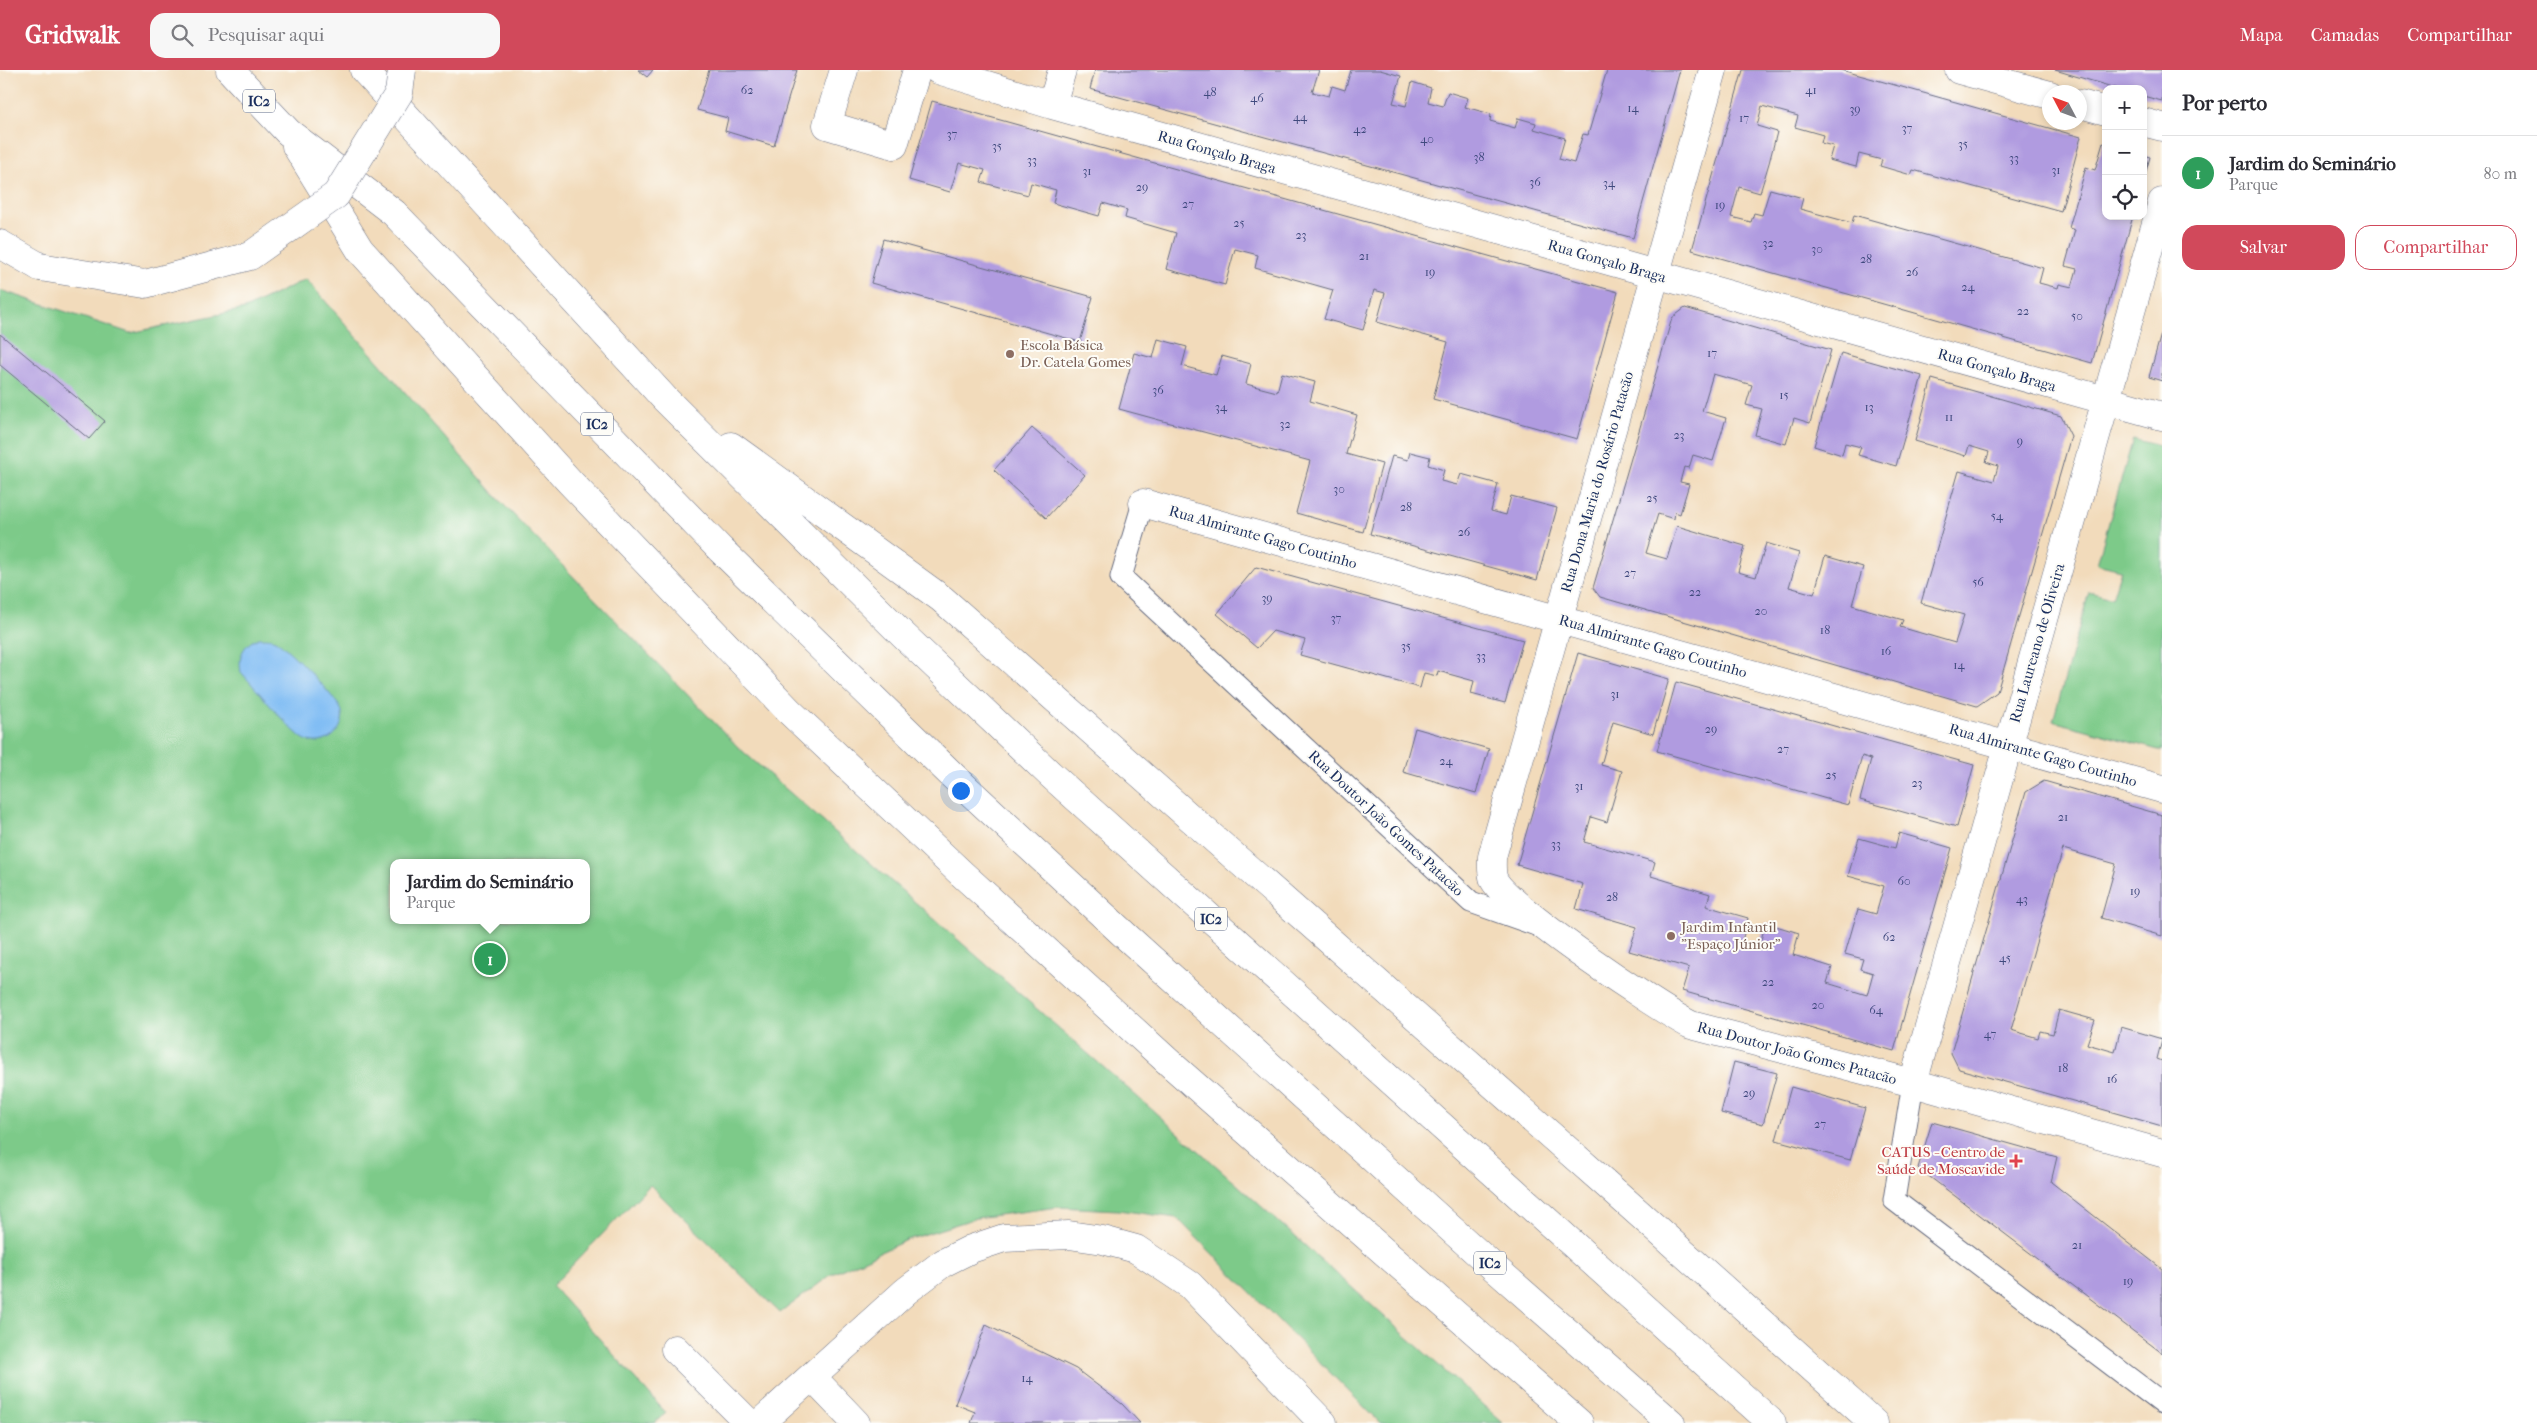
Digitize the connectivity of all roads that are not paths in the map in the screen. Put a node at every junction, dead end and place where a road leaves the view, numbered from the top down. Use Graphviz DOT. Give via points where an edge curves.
graph roads {
  1 [pos="230,70"];
  2 [pos="364,70"];
  3 [pos="402,70"];
  4 [pos="844,70"];
  5 [pos="917,70"];
  6 [pos="938,70"];
  7 [pos="1062,70"];
  8 [pos="1713,70"];
  9 [pos="1959,70"];
  10 [pos="2042,94"];
  11 [pos="1052,105"];
  12 [pos="2087,106"];
  13 [pos="2102,110"];
  14 [pos="2147,123"];
  15 [pos="2162,127"];
  16 [pos="288,132"];
  17 [pos="2162,202"];
  18 [pos="0,244"];
  19 [pos="1656,275"];
  20 [pos="665,399"];
  21 [pos="2106,400"];
  22 [pos="2162,416"];
  23 [pos="1143,503"];
  24 [pos="1558,620"];
  25 [pos="2008,746"];
  26 [pos="2162,789"];
  27 [pos="1550,930"];
  28 [pos="1913,1083"];
  29 [pos="2162,1153"];
  30 [pos="676,1349"];
  31 [pos="812,1377"];
  32 [pos="2162,1403"];
  33 [pos="749,1423"];
  34 [pos="760,1423"];
  35 [pos="856,1423"];
  36 [pos="1323,1423"];
  37 [pos="1579,1423"];
  38 [pos="1672,1423"];
  39 [pos="1772,1423"];
  40 [pos="1874,1423"];
  1 -- 16 [label="main road, IC2"];
  2 -- 20 [label="main road, IC2"];
  3 -- 18 [label="main road, bridge" via="399,93 336,195 250,256 145,284 40,267"];
  4 -- 5 [label="main road" via="827,125 894,145"];
  6 -- 11 [label="main road, Rua Gonçalo Braga"];
  7 -- 11 [label="main road"];
  8 -- 19 [label="main road, Rua Dona Maria do Rosário Patacão"];
  9 -- 10 [label="main road"];
  11 -- 19 [label="main road, Rua Gonçalo Braga"];
  12 -- 13 [label="main road"];
  14 -- 15 [label="main road"];
  16 -- 37 [label="main road" via="360,250 570,482 789,710 1174,1068"];
  16 -- 38 [label="main road, IC2" via="394,213 721,550 953,776 1483,1258"];
  17 -- 21 [label="main road, Rua Laureano de Oliveira"];
  19 -- 21 [label="main road, Rua Gonçalo Braga"];
  19 -- 24 [label="main road, Rua Dona Maria do Rosário Patacão"];
  20 -- 39 [label="main road, IC2" via="803,538 1051,775"];
  20 -- 40 [label="main road" via="942,598"];
  21 -- 22 [label="main road, Rua Gonçalo Braga"];
  21 -- 25 [label="main road, Rua Laureano de Oliveira"];
  23 -- 24 [label="main road, Rua Almirante Gago Coutinho"];
  23 -- 27 [label="lane, Rua Doutor João Gomes Patacão" via="1121,577 1471,902"];
  24 -- 25 [label="main road, Rua Almirante Gago Coutinho"];
  24 -- 27 [label="main road, Rua Dona Maria do Rosário Patacão" via="1492,857 1494,879 1499,887"];
  25 -- 26 [label="main road, Rua Almirante Gago Coutinho"];
  25 -- 28 [label="main road, Rua Laureano de Oliveira"];
  27 -- 28 [label="main road, Rua Doutor João Gomes Patacão" via="1658,1007 1691,1025"];
  28 -- 29 [label="main road, Rua Doutor João Gomes Patacão"];
  28 -- 32 [label="lane" via="1894,1200"];
  30 -- 33 [label="main road"];
  31 -- 34 [label="main road"];
  31 -- 35 [label="main road"];
  31 -- 36 [label="main road" via="906,1291 943,1264 971,1249 1004,1238 1069,1235 1136,1249 1183,1280"];
}
